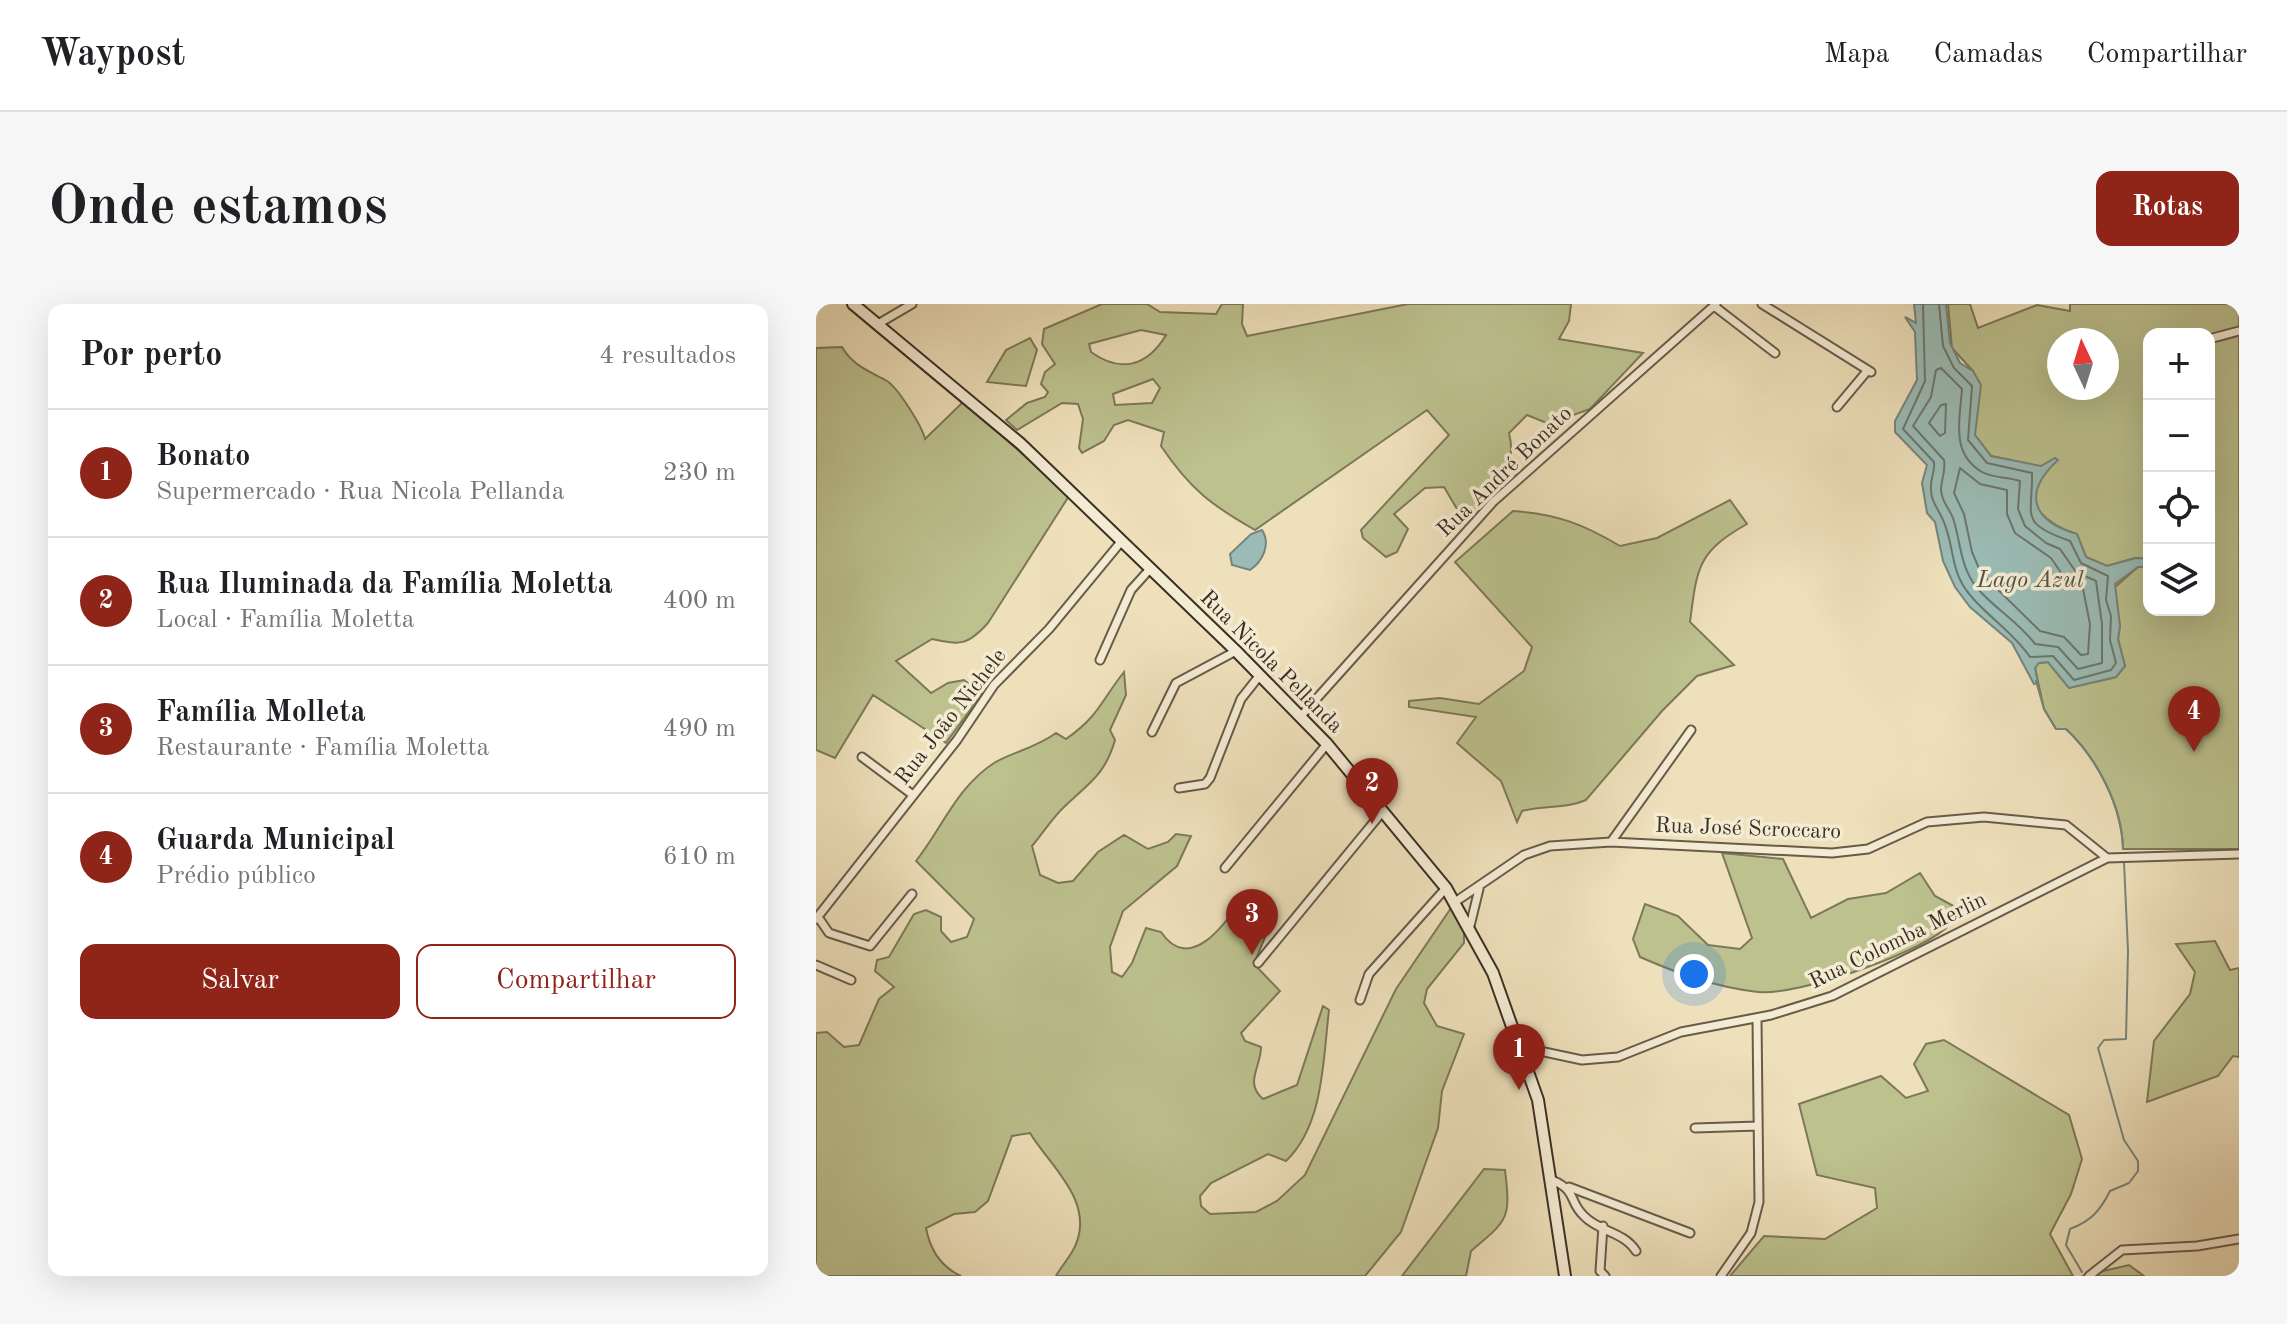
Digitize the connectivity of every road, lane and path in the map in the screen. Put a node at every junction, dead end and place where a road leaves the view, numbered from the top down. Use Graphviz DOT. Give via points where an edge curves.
graph roads {
  1 [pos="853,304"];
  2 [pos="912,304"];
  3 [pos="1762,304"];
  4 [pos="1715,305"];
  5 [pos="878,324"];
  6 [pos="2239,331"];
  7 [pos="2215,337"];
  8 [pos="1775,353"];
  9 [pos="1837,407"];
  10 [pos="1120,543"];
  11 [pos="1149,570"];
  12 [pos="1236,651"];
  13 [pos="1100,660"];
  14 [pos="1260,675"];
  15 [pos="1301,716"];
  16 [pos="1691,730"];
  17 [pos="1152,732"];
  18 [pos="1327,744"];
  19 [pos="862,757"];
  20 [pos="1179,788"];
  21 [pos="913,795"];
  22 [pos="1383,811"];
  23 [pos="1611,842"];
  24 [pos="2239,854"];
  25 [pos="2107,858"];
  26 [pos="1225,868"];
  27 [pos="1446,888"];
  28 [pos="1479,889"];
  29 [pos="912,894"];
  30 [pos="1455,902"];
  31 [pos="817,918"];
  32 [pos="1470,926"];
  33 [pos="1258,963"];
  34 [pos="816,965"];
  35 [pos="851,980"];
  36 [pos="1360,1000"];
  37 [pos="1757,1018"];
  38 [pos="1521,1047"];
  39 [pos="1758,1126"];
  40 [pos="1695,1128"];
  41 [pos="1552,1180"];
  42 [pos="1569,1187"];
  43 [pos="1603,1226"];
  44 [pos="1690,1233"];
  45 [pos="2239,1239"];
  46 [pos="1636,1251"];
  47 [pos="1563,1275"];
  48 [pos="1605,1276"];
  49 [pos="1721,1276"];
  50 [pos="2089,1276"];
  1 -- 5 [label="main road, Rua Nicola Pellanda"];
  2 -- 5 [label="street"];
  3 -- 9 [label="street" via="1870,371"];
  4 -- 8 [label="street"];
  4 -- 15 [label="street, Rua André Bonato" via="1493,502"];
  5 -- 10 [label="main road, Rua Nicola Pellanda" via="1021,444"];
  6 -- 7 [label="street"];
  10 -- 11 [label="main road, Rua Nicola Pellanda"];
  10 -- 21 [label="street, Rua João Nichele" via="994,685"];
  11 -- 12 [label="main road, Rua Nicola Pellanda"];
  11 -- 13 [label="street" via="1131,590"];
  12 -- 14 [label="main road, Rua Nicola Pellanda"];
  12 -- 17 [label="street" via="1176,683"];
  14 -- 15 [label="main road, Rua Nicola Pellanda"];
  14 -- 20 [label="street" via="1241,699 1210,778 1205,784"];
  15 -- 18 [label="main road, Rua Nicola Pellanda"];
  16 -- 23 [label="street"];
  18 -- 22 [label="main road, Rua Nicola Pellanda"];
  18 -- 26 [label="street"];
  19 -- 21 [label="street"];
  21 -- 31 [label="street, Rua João Nichele"];
  22 -- 27 [label="main road, Rua Nicola Pellanda"];
  22 -- 33 [label="street"];
  23 -- 25 [label="street, Rua José Scroccaro" via="1832,853 1868,849 1927,822 1984,817 2066,825"];
  23 -- 28 [label="street, Rua José Scroccaro" via="1550,846 1524,855"];
  24 -- 25 [label="street, Rua Colomba Merlin"];
  25 -- 37 [label="street, Rua Colomba Merlin" via="1867,981"];
  27 -- 30 [label="main road, Rua Nicola Pellanda"];
  27 -- 36 [label="street" via="1369,974"];
  28 -- 30 [label="street, Rua José Scroccaro"];
  28 -- 32 [label="street"];
  29 -- 31 [label="street" via="870,946 829,933"];
  30 -- 32 [label="main road, Rua Nicola Pellanda"];
  32 -- 38 [label="main road, Rua Nicola Pellanda"];
  34 -- 35 [label="street"];
  37 -- 38 [label="street, Rua Colomba Merlin" via="1681,1032 1609,1060 1571,1059"];
  37 -- 39 [label="street"];
  38 -- 41 [label="main road, Rua Nicola Pellanda" via="1538,1100"];
  39 -- 40 [label="street"];
  39 -- 49 [label="street" via="1761,1180 1756,1220"];
  41 -- 42 [label="street"];
  41 -- 47 [label="main road, Rua Nicola Pellanda"];
  42 -- 43 [label="street" via="1583,1216"];
  42 -- 44 [label="street"];
  43 -- 46 [label="street" via="1623,1236"];
  43 -- 48 [label="street" via="1600,1271"];
  45 -- 50 [label="street" via="2122,1250"];
}
